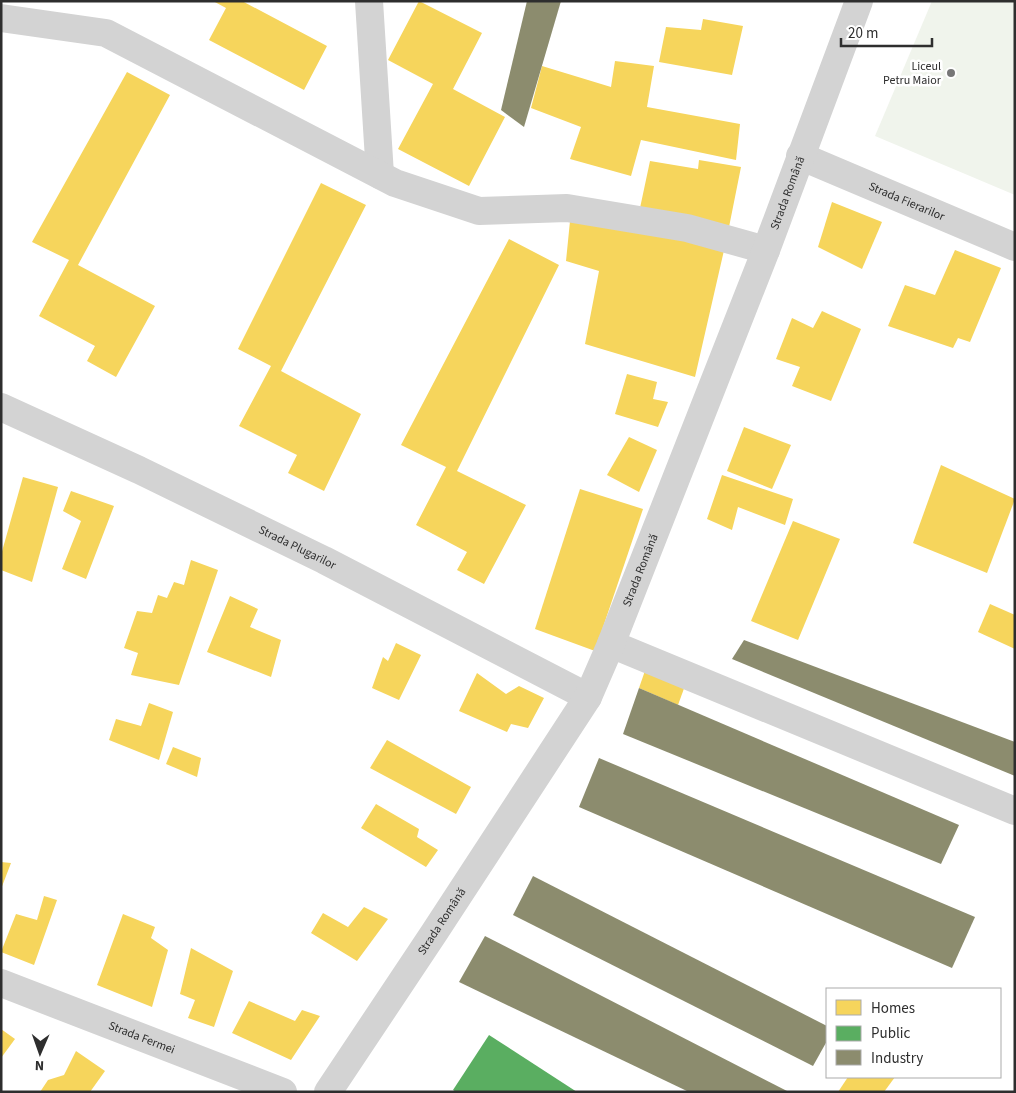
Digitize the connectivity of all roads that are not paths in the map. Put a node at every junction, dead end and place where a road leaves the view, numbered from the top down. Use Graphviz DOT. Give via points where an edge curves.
graph roads {
  1 [pos="369,1"];
  2 [pos="859,1"];
  3 [pos="1,18"];
  4 [pos="800,156"];
  5 [pos="380,175"];
  6 [pos="1015,247"];
  7 [pos="766,250"];
  8 [pos="1,407"];
  9 [pos="610,644"];
  10 [pos="588,697"];
  11 [pos="1015,811"];
  12 [pos="1,984"];
  13 [pos="284,1092"];
  14 [pos="328,1092"];
  1 -- 5 [label="street"];
  2 -- 4 [label="street, Strada Română"];
  3 -- 5 [label="street" via="106,32"];
  4 -- 6 [label="street, Strada Fierarilor"];
  4 -- 7 [label="street, Strada Română"];
  5 -- 7 [label="street" via="479,211 567,208 687,228"];
  7 -- 9 [label="street, Strada Română"];
  8 -- 10 [label="street, Strada Plugarilor" via="324,560"];
  9 -- 10 [label="street, Strada Română"];
  9 -- 11 [label="street"];
  10 -- 14 [label="street, Strada Română"];
  12 -- 13 [label="street, Strada Fermei"];
}
